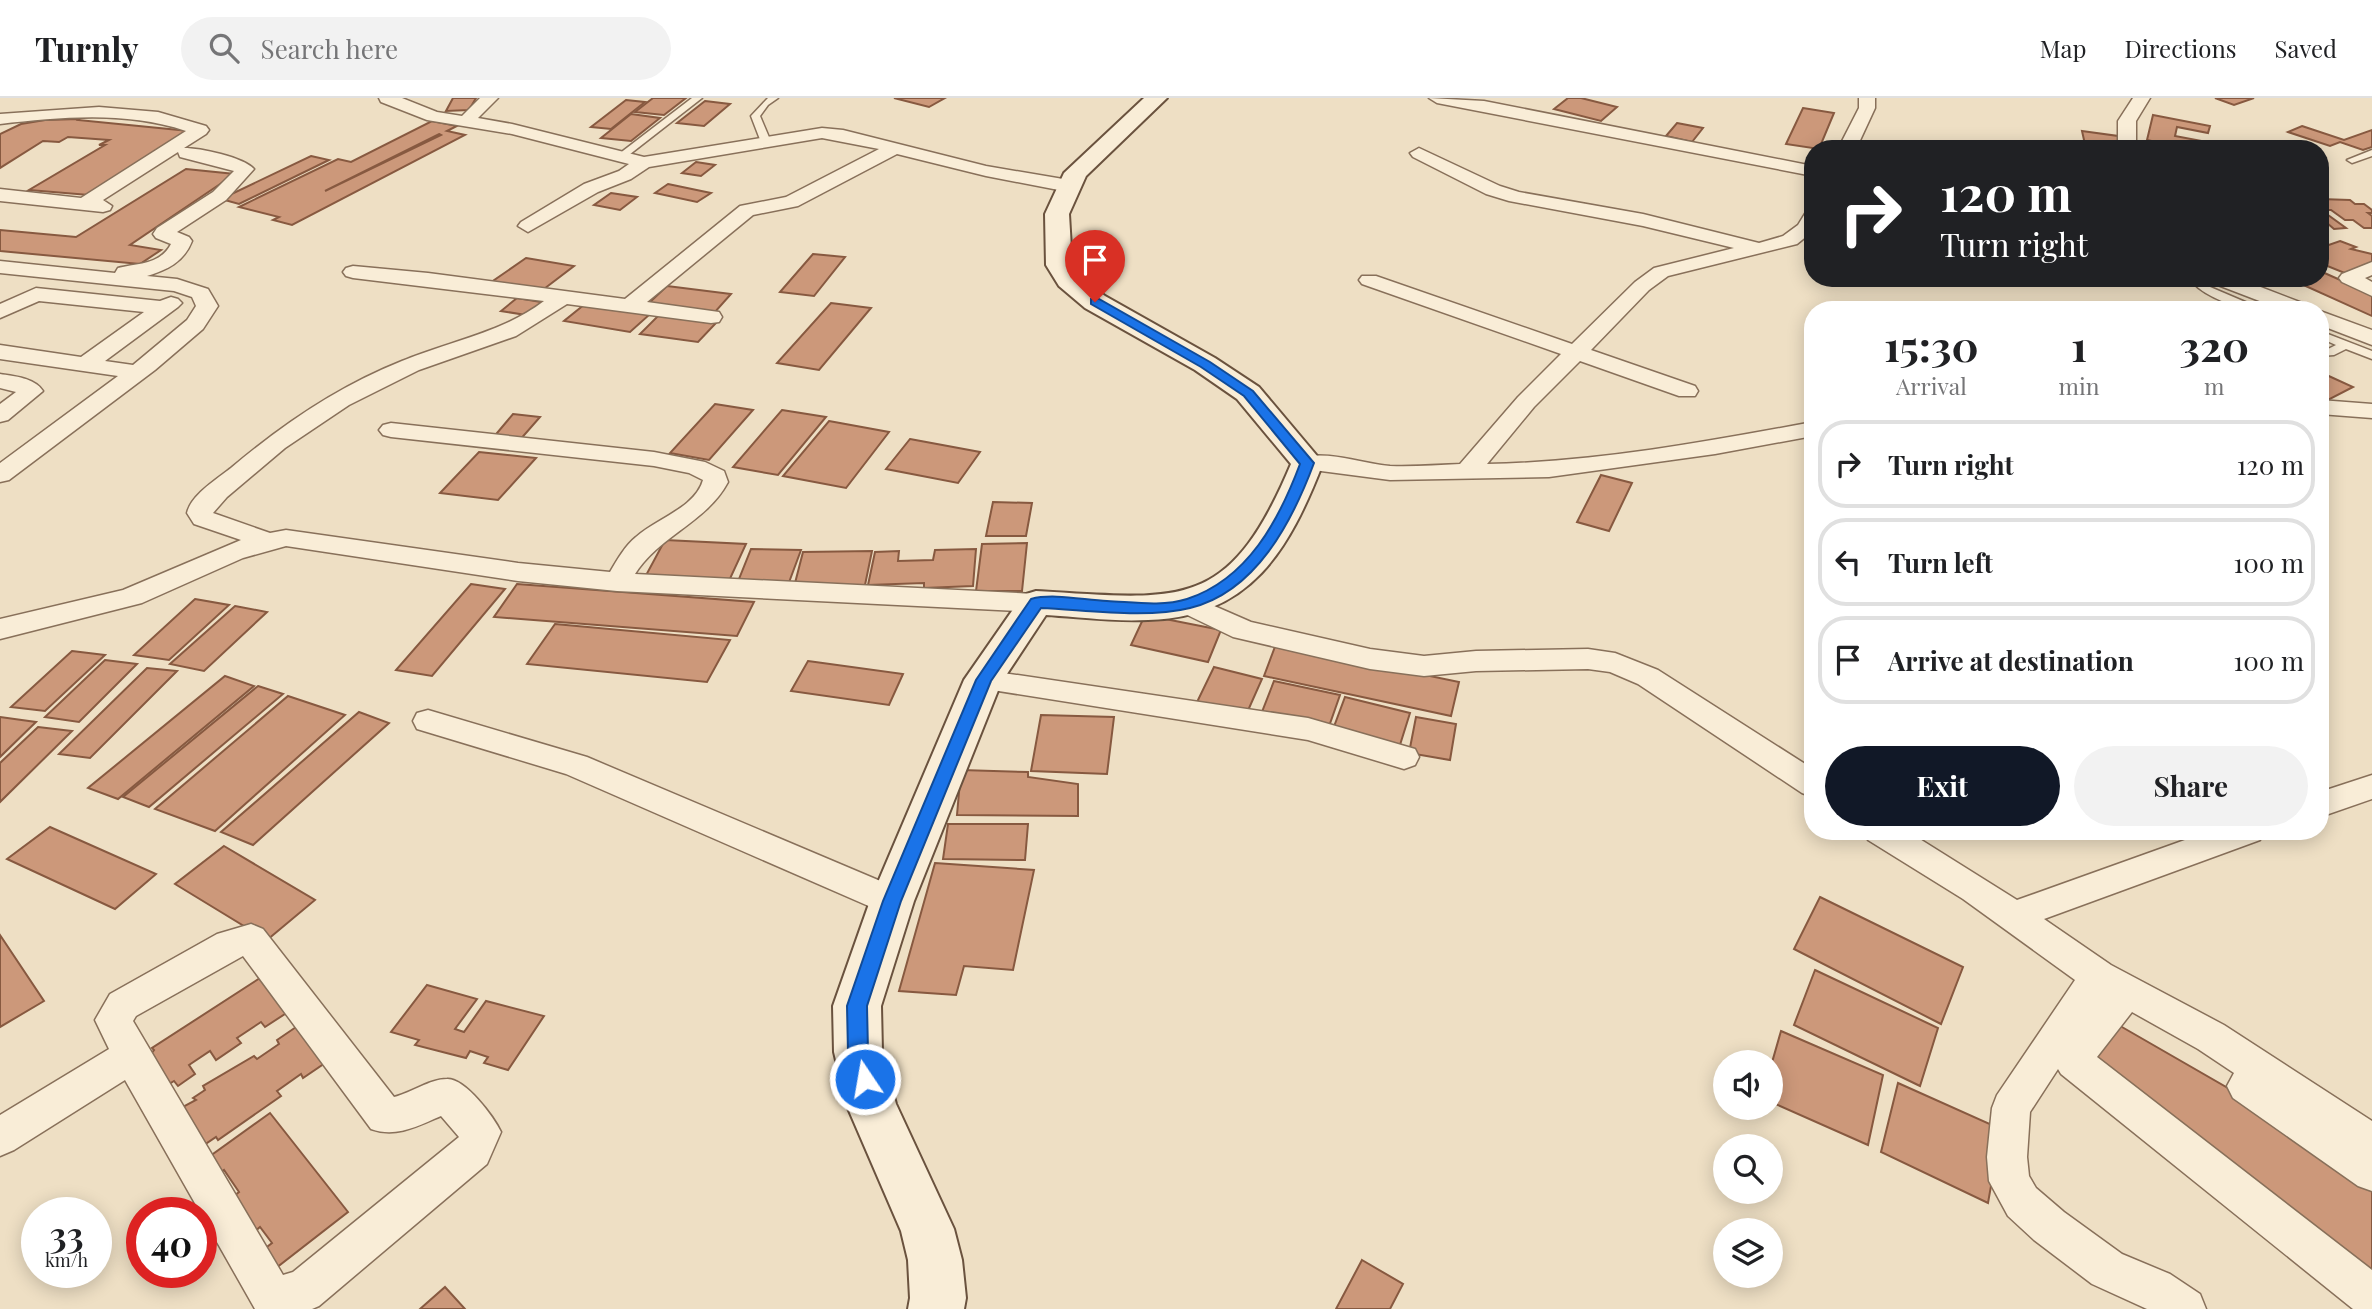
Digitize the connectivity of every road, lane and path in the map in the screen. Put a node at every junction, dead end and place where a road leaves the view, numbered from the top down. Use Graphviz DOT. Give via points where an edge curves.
graph roads {
  1 [pos="387,98"];
  2 [pos="490,98"];
  3 [pos="698,98"];
  4 [pos="774,98"];
  5 [pos="1156,98"];
  6 [pos="1437,98"];
  7 [pos="1867,98"];
  8 [pos="2142,98"];
  9 [pos="27,116"];
  10 [pos="0,119"];
  11 [pos="466,121"];
  12 [pos="0,130"];
  13 [pos="200,130"];
  14 [pos="1851,140"];
  15 [pos="2126,140"];
  16 [pos="766,142"];
  17 [pos="897,147"];
  18 [pos="186,153"];
  19 [pos="1419,153"];
  20 [pos="2372,153"];
  21 [pos="622,156"];
  22 [pos="2353,160"];
  23 [pos="644,162"];
  24 [pos="1804,170"];
  25 [pos="1077,174"];
  26 [pos="0,195"];
  27 [pos="90,210"];
  28 [pos="528,226"];
  29 [pos="1804,228"];
  30 [pos="1759,249"];
  31 [pos="6,265"];
  32 [pos="2372,268"];
  33 [pos="354,272"];
  34 [pos="1369,280"];
  35 [pos="0,281"];
  36 [pos="2203,287"];
  37 [pos="190,289"];
  38 [pos="2241,290"];
  39 [pos="2372,290"];
  40 [pos="564,296"];
  41 [pos="2275,301"];
  42 [pos="629,306"];
  43 [pos="164,308"];
  44 [pos="0,312"];
  45 [pos="711,317"];
  46 [pos="2329,321"];
  47 [pos="2329,337"];
  48 [pos="2372,338"];
  49 [pos="2346,344"];
  50 [pos="0,352"];
  51 [pos="1576,353"];
  52 [pos="2329,353"];
  53 [pos="2372,355"];
  54 [pos="86,364"];
  55 [pos="138,372"];
  56 [pos="0,381"];
  57 [pos="1687,391"];
  58 [pos="2329,410"];
  59 [pos="2372,411"];
  60 [pos="0,415"];
  61 [pos="391,430"];
  62 [pos="1804,431"];
  63 [pos="0,446"];
  64 [pos="32,451"];
  65 [pos="1307,463"];
  66 [pos="1467,472"];
  67 [pos="0,475"];
  68 [pos="265,540"];
  69 [pos="617,582"];
  70 [pos="1037,603"];
  71 [pos="1189,604"];
  72 [pos="0,629"];
  73 [pos="984,680"];
  74 [pos="428,721"];
  75 [pos="1404,757"];
  76 [pos="1804,779"];
  77 [pos="2372,787"];
  78 [pos="2329,802"];
  79 [pos="1894,840"];
  80 [pos="2223,840"];
  81 [pos="892,901"];
  82 [pos="2013,916"];
  83 [pos="2107,991"];
  84 [pos="131,1056"];
  85 [pos="0,1137"];
  86 [pos="2372,1143"];
  87 [pos="2372,1172"];
  88 [pos="2372,1297"];
  89 [pos="936,1309"];
  90 [pos="2185,1309"];
  1 -- 11 [label="street" via="433,116"];
  2 -- 11 [label="street"];
  3 -- 21 [label="lane"];
  4 -- 16 [label="lane" via="755,116"];
  5 -- 25 [label="street"];
  6 -- 24 [label="street" via="1561,118"];
  7 -- 14 [label="street"];
  8 -- 15 [label="street" via="2129,114"];
  9 -- 10 [label="street"];
  9 -- 12 [label="street"];
  9 -- 13 [label="street" via="112,112 159,117"];
  11 -- 21 [label="street"];
  13 -- 18 [label="street" via="210,137"];
  13 -- 27 [label="street"];
  16 -- 17 [label="street" via="822,133"];
  16 -- 23 [label="street"];
  17 -- 25 [label="street" via="986,171"];
  17 -- 42 [label="street" via="791,202 747,209"];
  18 -- 27 [label="street"];
  18 -- 31 [label="street" via="245,169 218,196 164,232 180,239 182,246 152,268 129,273"];
  19 -- 30 [label="street" via="1516,197 1643,220"];
  20 -- 22 [label="lane"];
  21 -- 23 [label="street"];
  23 -- 28 [label="street"];
  25 -- 65 [label="street" via="1057,214 1059,265 1068,280 1095,302 1248,393"];
  26 -- 27 [label="street"];
  29 -- 30 [label="street" via="1799,234"];
  30 -- 51 [label="street" via="1661,272"];
  31 -- 35 [label="street"];
  31 -- 37 [label="street"];
  32 -- 39 [label="street" via="2348,278"];
  33 -- 40 [label="street"];
  34 -- 51 [label="street"];
  36 -- 38 [label="lane"];
  37 -- 43 [label="street"];
  37 -- 55 [label="street" via="201,293 207,306 195,324"];
  38 -- 41 [label="street"];
  40 -- 42 [label="street"];
  40 -- 68 [label="street" via="518,329 408,366 336,403 259,456 210,498 200,513 220,526"];
  42 -- 45 [label="street"];
  43 -- 44 [label="street" via="36,294"];
  43 -- 54 [label="street"];
  46 -- 48 [label="street"];
  47 -- 49 [label="lane"];
  49 -- 52 [label="lane"];
  49 -- 53 [label="lane"];
  50 -- 54 [label="street"];
  51 -- 57 [label="street"];
  51 -- 66 [label="street" via="1526,402"];
  54 -- 55 [label="street"];
  55 -- 64 [label="street"];
  56 -- 60 [label="street" via="32,391"];
  58 -- 59 [label="street"];
  61 -- 69 [label="street" via="654,459 715,476 712,492 648,540"];
  62 -- 66 [label="street" via="1549,470"];
  63 -- 64 [label="street"];
  64 -- 67 [label="street"];
  65 -- 66 [label="street" via="1390,472"];
  65 -- 71 [label="street" via="1293,500 1260,552 1233,583"];
  68 -- 69 [label="street" via="286,538"];
  68 -- 72 [label="street" via="149,591"];
  69 -- 70 [label="street"];
  70 -- 71 [label="street" via="1158,608"];
  70 -- 73 [label="street"];
  71 -- 76 [label="street" via="1243,630 1370,659 1424,666 1588,659 1615,663 1648,677"];
  73 -- 75 [label="street" via="1308,729"];
  73 -- 81 [label="street"];
  74 -- 81 [label="street" via="576,765"];
  77 -- 78 [label="street"];
  79 -- 82 [label="street"];
  80 -- 82 [label="street"];
  81 -- 89 [label="street" via="857,1006 858,1052 872,1106 927,1229 935,1260"];
  82 -- 83 [label="street"];
  83 -- 86 [label="street" via="2211,1037"];
  83 -- 87 [label="street"];
  83 -- 88 [label="street" via="2074,1062"];
  83 -- 90 [label="street" via="2011,1108 2008,1181 2022,1202 2049,1226 2107,1269 2155,1289"];
  84 -- 84 [label="street" via="113,1020 122,1005 229,944 251,939 385,1115 405,1114 448,1096 481,1132 474,1151 304,1291 273,1299"];
  84 -- 85 [label="street"];
}
